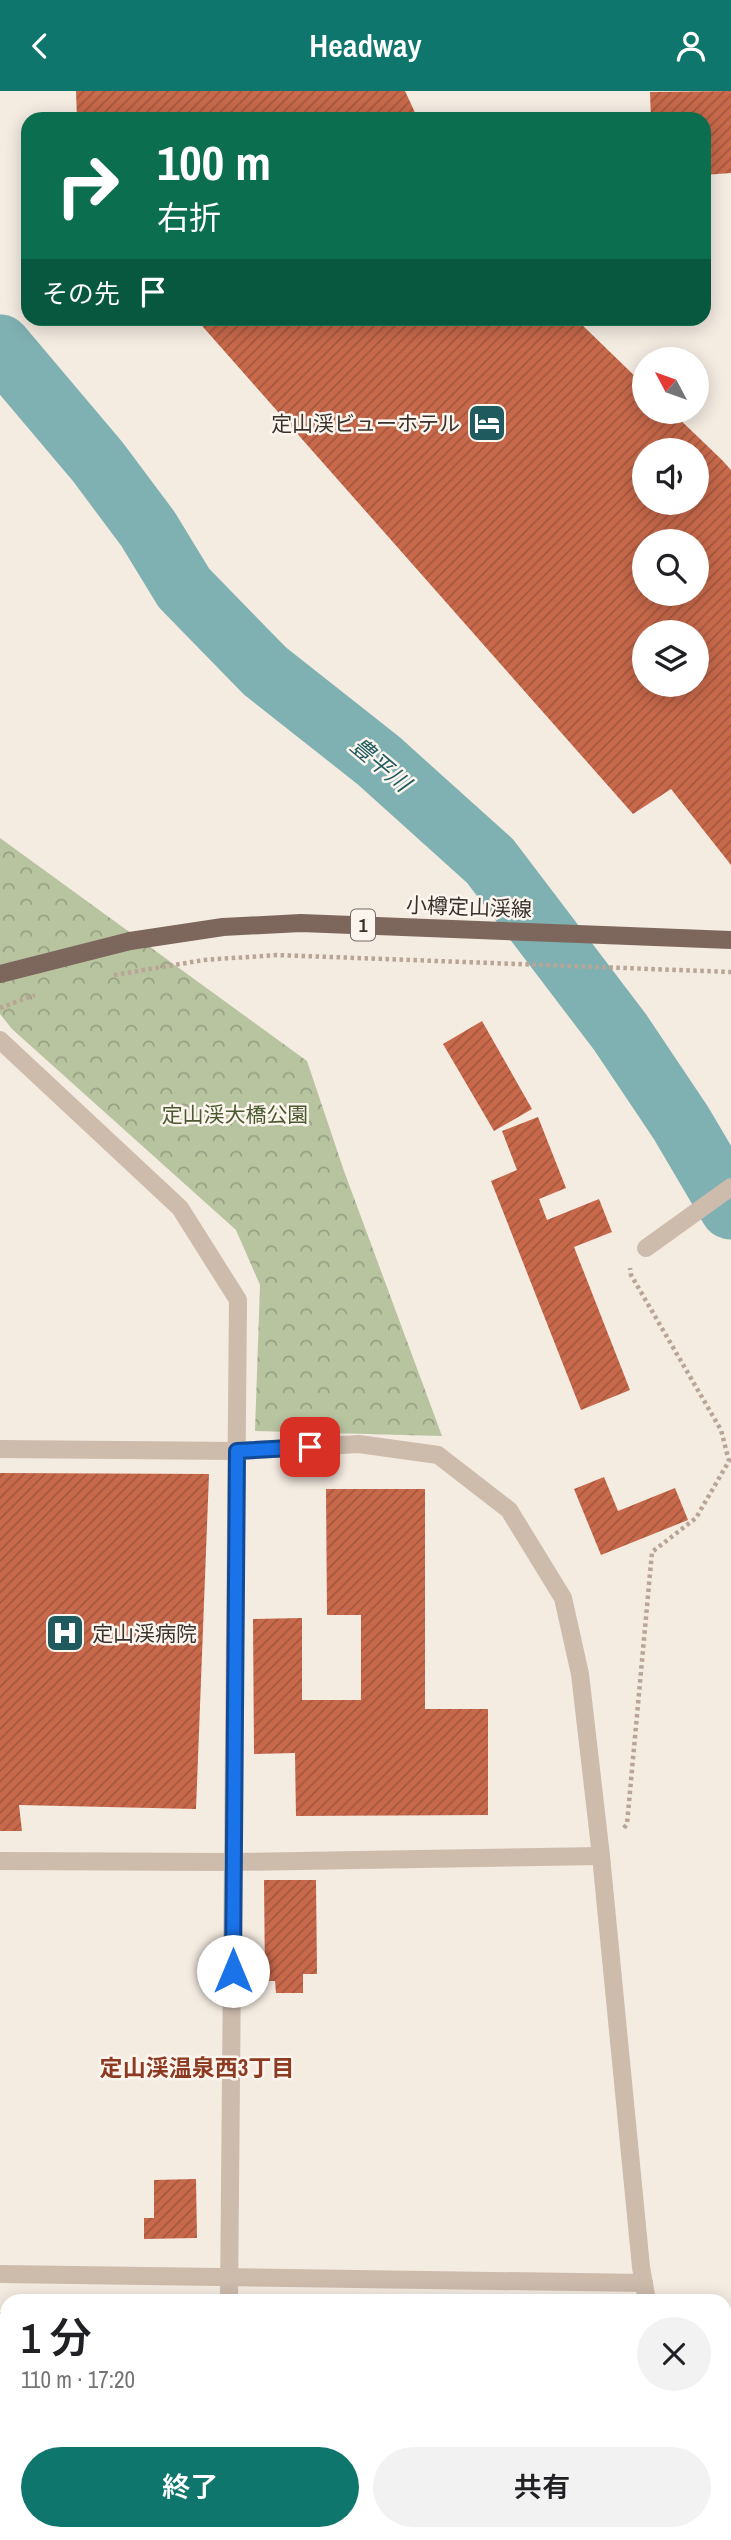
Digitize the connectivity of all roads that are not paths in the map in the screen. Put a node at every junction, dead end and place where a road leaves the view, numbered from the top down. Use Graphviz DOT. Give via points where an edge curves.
graph roads {
  1 [pos="731,940"];
  2 [pos="0,974"];
  3 [pos="0,1041"];
  4 [pos="731,1187"];
  5 [pos="646,1248"];
  6 [pos="0,1449"];
  7 [pos="237,1451"];
  8 [pos="601,1856"];
  9 [pos="0,1861"];
  10 [pos="233,1862"];
  11 [pos="0,2274"];
  12 [pos="230,2279"];
  13 [pos="644,2283"];
  14 [pos="229,2294"];
  15 [pos="646,2294"];
  1 -- 2 [label="main road, 小樽定山渓線 / 1" via="301,923 223,927 130,941"];
  3 -- 7 [label="street" via="180,1208 238,1300"];
  4 -- 5 [label="street"];
  6 -- 7 [label="street"];
  7 -- 8 [label="street" via="359,1444 438,1455 509,1510 563,1598 580,1674"];
  7 -- 10 [label="street"];
  8 -- 10 [label="street"];
  8 -- 13 [label="street"];
  9 -- 10 [label="street"];
  10 -- 12 [label="street"];
  11 -- 12 [label="street"];
  12 -- 13 [label="street"];
  12 -- 14 [label="street"];
  13 -- 15 [label="street"];
}
